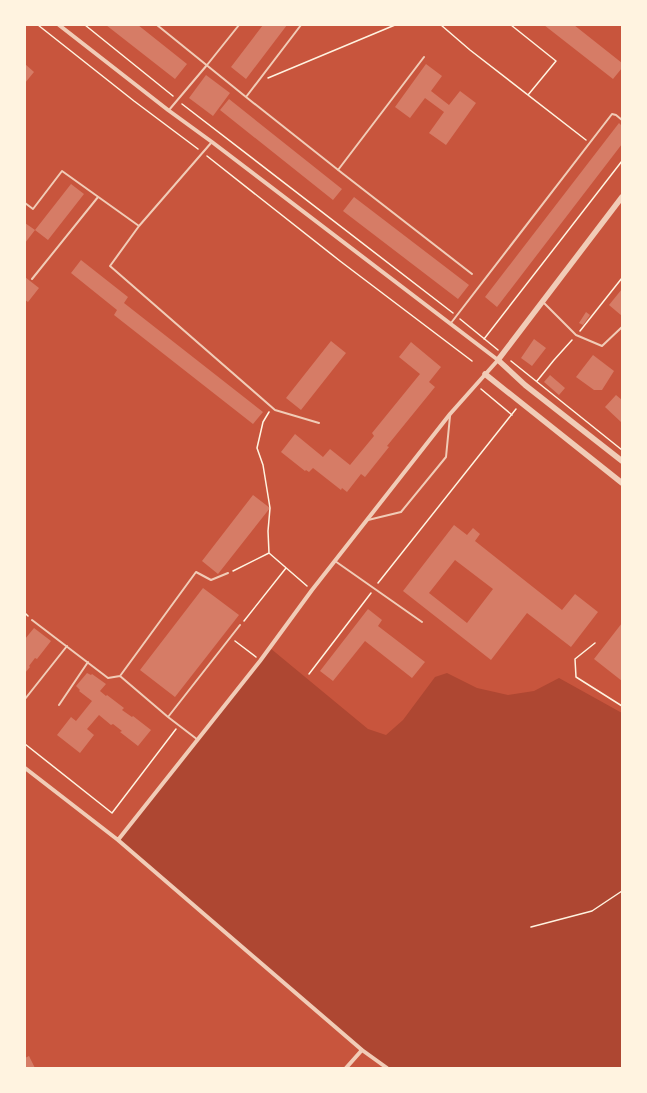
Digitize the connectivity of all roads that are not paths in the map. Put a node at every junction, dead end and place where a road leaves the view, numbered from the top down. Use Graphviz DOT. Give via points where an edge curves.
graph roads {
  1 [pos="59,25"];
  2 [pos="158,25"];
  3 [pos="239,25"];
  4 [pos="301,25"];
  5 [pos="424,57"];
  6 [pos="207,65"];
  7 [pos="246,97"];
  8 [pos="168,110"];
  9 [pos="622,120"];
  10 [pos="212,142"];
  11 [pos="338,170"];
  12 [pos="98,197"];
  13 [pos="622,197"];
  14 [pos="25,203"];
  15 [pos="139,226"];
  16 [pos="472,274"];
  17 [pos="32,279"];
  18 [pos="542,302"];
  19 [pos="450,324"];
  20 [pos="622,327"];
  21 [pos="498,360"];
  22 [pos="485,374"];
  23 [pos="450,414"];
  24 [pos="319,423"];
  25 [pos="622,460"];
  26 [pos="622,483"];
  27 [pos="365,521"];
  28 [pos="335,561"];
  29 [pos="228,573"];
  30 [pos="32,620"];
  31 [pos="422,622"];
  32 [pos="240,625"];
  33 [pos="67,646"];
  34 [pos="88,662"];
  35 [pos="120,676"];
  36 [pos="25,699"];
  37 [pos="59,705"];
  38 [pos="168,717"];
  39 [pos="198,740"];
  40 [pos="25,768"];
  41 [pos="118,840"];
  42 [pos="362,1050"];
  43 [pos="346,1068"];
  44 [pos="387,1068"];
  1 -- 8 [label="street"];
  2 -- 6 [label="lane"];
  3 -- 6 [label="lane"];
  4 -- 7 [label="lane"];
  5 -- 11 [label="lane"];
  6 -- 7 [label="lane"];
  6 -- 8 [label="lane"];
  7 -- 11 [label="lane"];
  8 -- 10 [label="street"];
  9 -- 19 [label="lane" via="612,114"];
  10 -- 15 [label="lane"];
  10 -- 19 [label="street"];
  11 -- 16 [label="lane"];
  12 -- 14 [label="lane" via="62,171 33,209"];
  12 -- 15 [label="lane"];
  12 -- 17 [label="lane"];
  13 -- 18 [label="street"];
  15 -- 24 [label="lane" via="110,266 275,410"];
  18 -- 20 [label="lane" via="576,335 602,346"];
  18 -- 21 [label="street"];
  19 -- 21 [label="street"];
  21 -- 22 [label="street"];
  21 -- 25 [label="street" via="525,385"];
  22 -- 23 [label="street"];
  22 -- 26 [label="street"];
  23 -- 27 [label="street"];
  23 -- 27 [label="lane" via="446,457 401,512"];
  27 -- 28 [label="street"];
  28 -- 31 [label="lane"];
  28 -- 39 [label="street"];
  29 -- 35 [label="lane" via="210,580 196,572"];
  30 -- 33 [label="lane"];
  32 -- 38 [label="lane"];
  33 -- 34 [label="lane"];
  33 -- 36 [label="lane"];
  34 -- 35 [label="lane" via="108,678"];
  34 -- 37 [label="lane"];
  35 -- 38 [label="lane"];
  38 -- 39 [label="lane"];
  39 -- 41 [label="street"];
  40 -- 41 [label="street"];
  41 -- 42 [label="street"];
  42 -- 43 [label="street"];
  42 -- 44 [label="street"];
}
